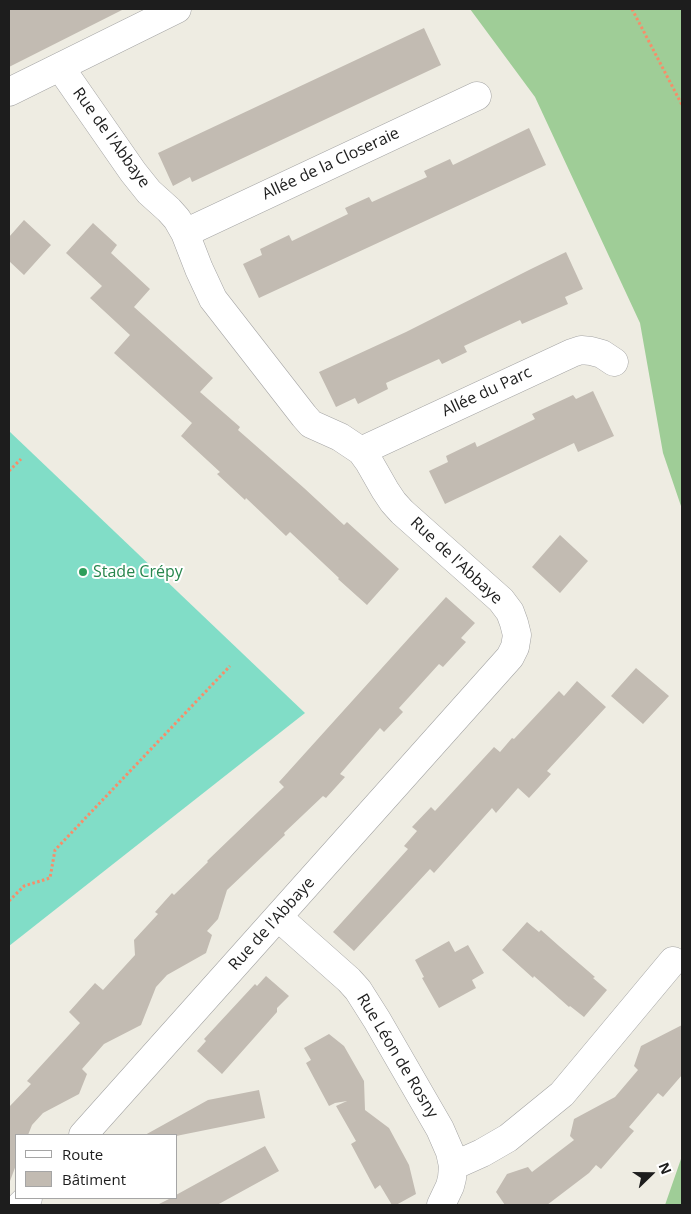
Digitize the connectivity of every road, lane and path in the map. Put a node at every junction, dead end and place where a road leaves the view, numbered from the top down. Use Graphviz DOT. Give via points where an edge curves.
graph roads {
  1 [pos="177,9"];
  2 [pos="632,9"];
  3 [pos="60,67"];
  4 [pos="9,92"];
  5 [pos="477,96"];
  6 [pos="682,105"];
  7 [pos="185,233"];
  8 [pos="614,362"];
  9 [pos="361,451"];
  10 [pos="21,459"];
  11 [pos="9,471"];
  12 [pos="230,666"];
  13 [pos="9,901"];
  14 [pos="278,917"];
  15 [pos="673,961"];
  16 [pos="84,1134"];
  17 [pos="453,1166"];
  18 [pos="441,1205"];
  1 -- 3 [label="street"];
  2 -- 6 [label="path"];
  3 -- 4 [label="street"];
  3 -- 7 [label="street, Rue de l'Abbaye" via="132,172 173,214"];
  5 -- 7 [label="street, Allée de la Closeraie"];
  7 -- 9 [label="street, Rue de l'Abbaye" via="213,299 304,416 311,424"];
  8 -- 9 [label="street, Allée du Parc" via="592,351 572,353"];
  9 -- 14 [label="street, Rue de l'Abbaye" via="402,512 501,600 514,623 515,647 510,657"];
  10 -- 11 [label="path"];
  12 -- 13 [label="path" via="55,850 50,878 24,886"];
  14 -- 16 [label="street, Rue de l'Abbaye"];
  14 -- 17 [label="street, Rue Léon de Rosny" via="349,980 367,1002 440,1129"];
  15 -- 17 [label="street" via="562,1094 508,1138"];
  17 -- 18 [label="street" via="450,1186"];
}
